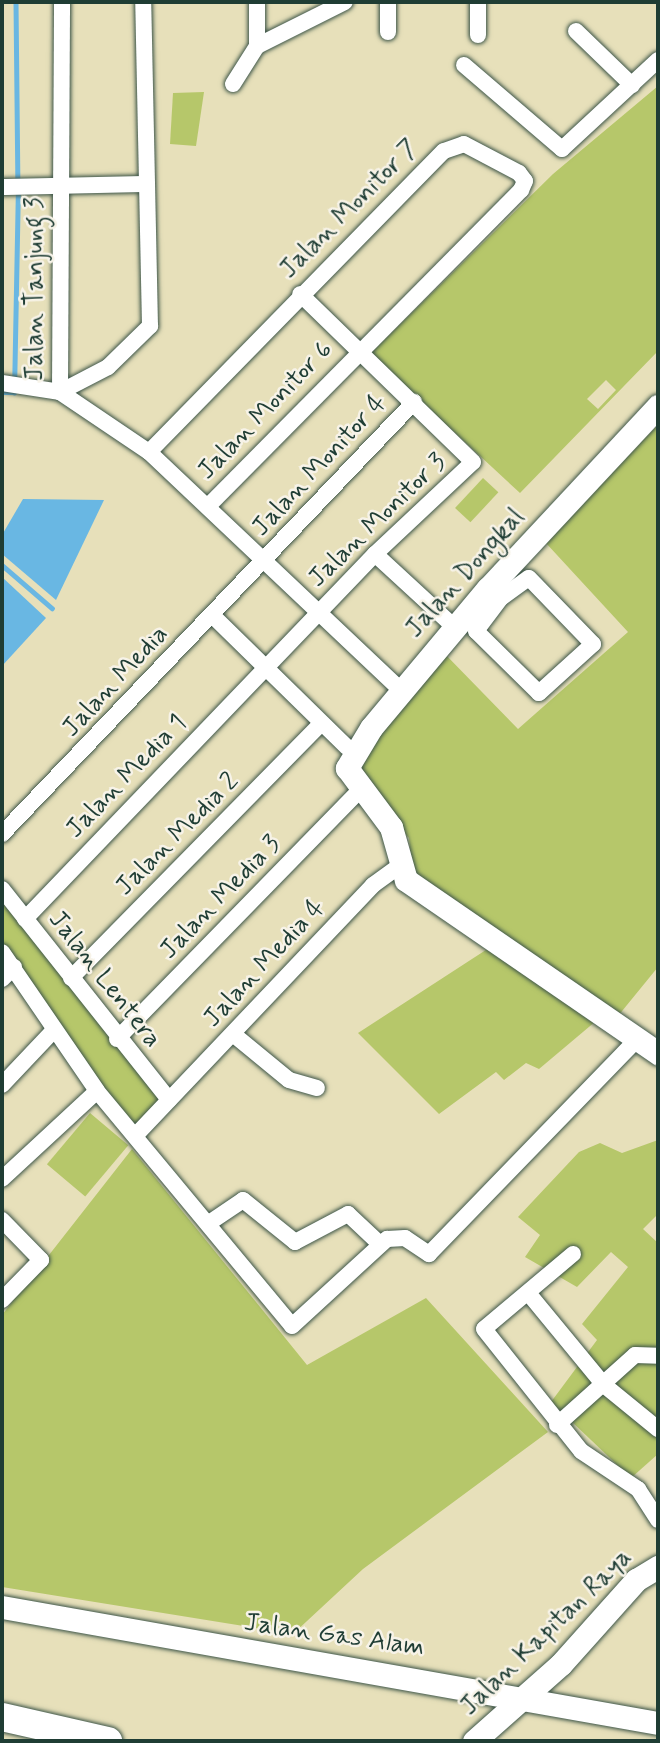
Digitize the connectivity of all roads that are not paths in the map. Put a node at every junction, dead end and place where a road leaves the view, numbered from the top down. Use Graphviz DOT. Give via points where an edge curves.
graph roads {
  1 [pos="62,2"];
  2 [pos="143,2"];
  3 [pos="257,2"];
  4 [pos="345,2"];
  5 [pos="388,2"];
  6 [pos="478,2"];
  7 [pos="576,31"];
  8 [pos="388,32"];
  9 [pos="478,35"];
  10 [pos="257,46"];
  11 [pos="658,60"];
  12 [pos="464,65"];
  13 [pos="233,85"];
  14 [pos="632,85"];
  15 [pos="147,184"];
  16 [pos="61,186"];
  17 [pos="4,187"];
  18 [pos="300,293"];
  19 [pos="359,349"];
  20 [pos="13,383"];
  21 [pos="60,392"];
  22 [pos="414,402"];
  23 [pos="658,406"];
  24 [pos="149,452"];
  25 [pos="208,506"];
  26 [pos="375,554"];
  27 [pos="263,562"];
  28 [pos="495,593"];
  29 [pos="212,615"];
  30 [pos="318,615"];
  31 [pos="450,623"];
  32 [pos="265,670"];
  33 [pos="395,685"];
  34 [pos="319,726"];
  35 [pos="347,747"];
  36 [pos="359,791"];
  37 [pos="2,834"];
  38 [pos="399,866"];
  39 [pos="2,889"];
  40 [pos="25,919"];
  41 [pos="2,952"];
  42 [pos="14,967"];
  43 [pos="71,978"];
  44 [pos="2,979"];
  45 [pos="53,1031"];
  46 [pos="233,1034"];
  47 [pos="639,1037"];
  48 [pos="117,1039"];
  49 [pos="658,1053"];
  50 [pos="2,1085"];
  51 [pos="317,1088"];
  52 [pos="97,1091"];
  53 [pos="169,1100"];
  54 [pos="135,1136"];
  55 [pos="2,1179"];
  56 [pos="2,1220"];
  57 [pos="209,1223"];
  58 [pos="380,1244"];
  59 [pos="573,1254"];
  60 [pos="529,1294"];
  61 [pos="2,1300"];
  62 [pos="658,1356"];
  63 [pos="604,1385"];
  64 [pos="557,1425"];
  65 [pos="658,1429"];
  66 [pos="658,1520"];
  67 [pos="658,1567"];
  68 [pos="2,1607"];
  69 [pos="521,1695"];
  70 [pos="2,1717"];
  71 [pos="658,1723"];
  72 [pos="108,1741"];
  73 [pos="474,1741"];
  1 -- 16 [label="street, Jalan Tanjung 3"];
  2 -- 15 [label="street"];
  3 -- 10 [label="street"];
  4 -- 10 [label="street"];
  5 -- 8 [label="street"];
  6 -- 9 [label="street"];
  7 -- 14 [label="street"];
  10 -- 13 [label="street"];
  11 -- 14 [label="street"];
  12 -- 14 [label="street" via="562,149"];
  15 -- 16 [label="street"];
  15 -- 21 [label="street" via="150,326 108,368"];
  16 -- 17 [label="street"];
  16 -- 21 [label="street, Jalan Tanjung 3"];
  18 -- 19 [label="street"];
  18 -- 19 [label="street, Jalan Monitor 7" via="452,145 464,144 519,173 525,181 521,190"];
  18 -- 24 [label="street, Jalan Monitor 7"];
  19 -- 22 [label="street"];
  19 -- 25 [label="street, Jalan Monitor 6"];
  20 -- 21 [label="street"];
  21 -- 24 [label="street"];
  22 -- 26 [label="street, Jalan Monitor 3" via="473,462"];
  22 -- 27 [label="street, Jalan Monitor 4"];
  23 -- 28 [label="street, Jalan Dongkal"];
  24 -- 25 [label="street"];
  25 -- 27 [label="street"];
  26 -- 30 [label="street, Jalan Monitor 3"];
  26 -- 31 [label="street"];
  27 -- 29 [label="street, Jalan Media"];
  27 -- 30 [label="street"];
  28 -- 28 [label="street" via="529,578 593,642 592,649 538,693 475,631"];
  28 -- 36 [label="street, Jalan Dongkal" via="349,757 347,773"];
  29 -- 32 [label="street"];
  29 -- 37 [label="street, Jalan Media"];
  30 -- 32 [label="street, Jalan Monitor 3"];
  30 -- 33 [label="street"];
  32 -- 34 [label="street"];
  32 -- 40 [label="street, Jalan Media 1"];
  34 -- 35 [label="street"];
  34 -- 43 [label="street, Jalan Media 2"];
  36 -- 38 [label="street" via="391,827"];
  36 -- 48 [label="street, Jalan Media 3"];
  38 -- 46 [label="street, Jalan Media 4" via="373,885"];
  38 -- 47 [label="street" via="441,907"];
  39 -- 40 [label="street, Jalan Lentera"];
  40 -- 43 [label="street, Jalan Lentera"];
  41 -- 42 [label="street"];
  42 -- 44 [label="street"];
  42 -- 45 [label="street"];
  43 -- 48 [label="street, Jalan Lentera"];
  45 -- 50 [label="street"];
  45 -- 52 [label="street"];
  46 -- 51 [label="street" via="289,1080"];
  46 -- 53 [label="street, Jalan Media 4"];
  47 -- 49 [label="street"];
  47 -- 58 [label="street" via="429,1254 402,1237"];
  48 -- 53 [label="street, Jalan Lentera"];
  52 -- 54 [label="street"];
  52 -- 55 [label="street"];
  53 -- 54 [label="street, Jalan Media 4"];
  54 -- 57 [label="street"];
  56 -- 61 [label="street" via="41,1260"];
  57 -- 58 [label="street" via="243,1200 294,1242 348,1214"];
  57 -- 58 [label="street" via="292,1326"];
  59 -- 60 [label="street"];
  60 -- 63 [label="street"];
  60 -- 64 [label="street" via="484,1329"];
  62 -- 63 [label="street" via="635,1355"];
  63 -- 64 [label="street"];
  63 -- 65 [label="street"];
  64 -- 66 [label="street" via="581,1451 638,1489"];
  67 -- 69 [label="street, Jalan Kapitan Raya" via="636,1580 568,1657"];
  68 -- 69 [label="street, Jalan Gas Alam"];
  69 -- 71 [label="street, Jalan Gas Alam"];
  69 -- 73 [label="street, Jalan Kapitan Raya"];
  70 -- 72 [label="highway"];
}
